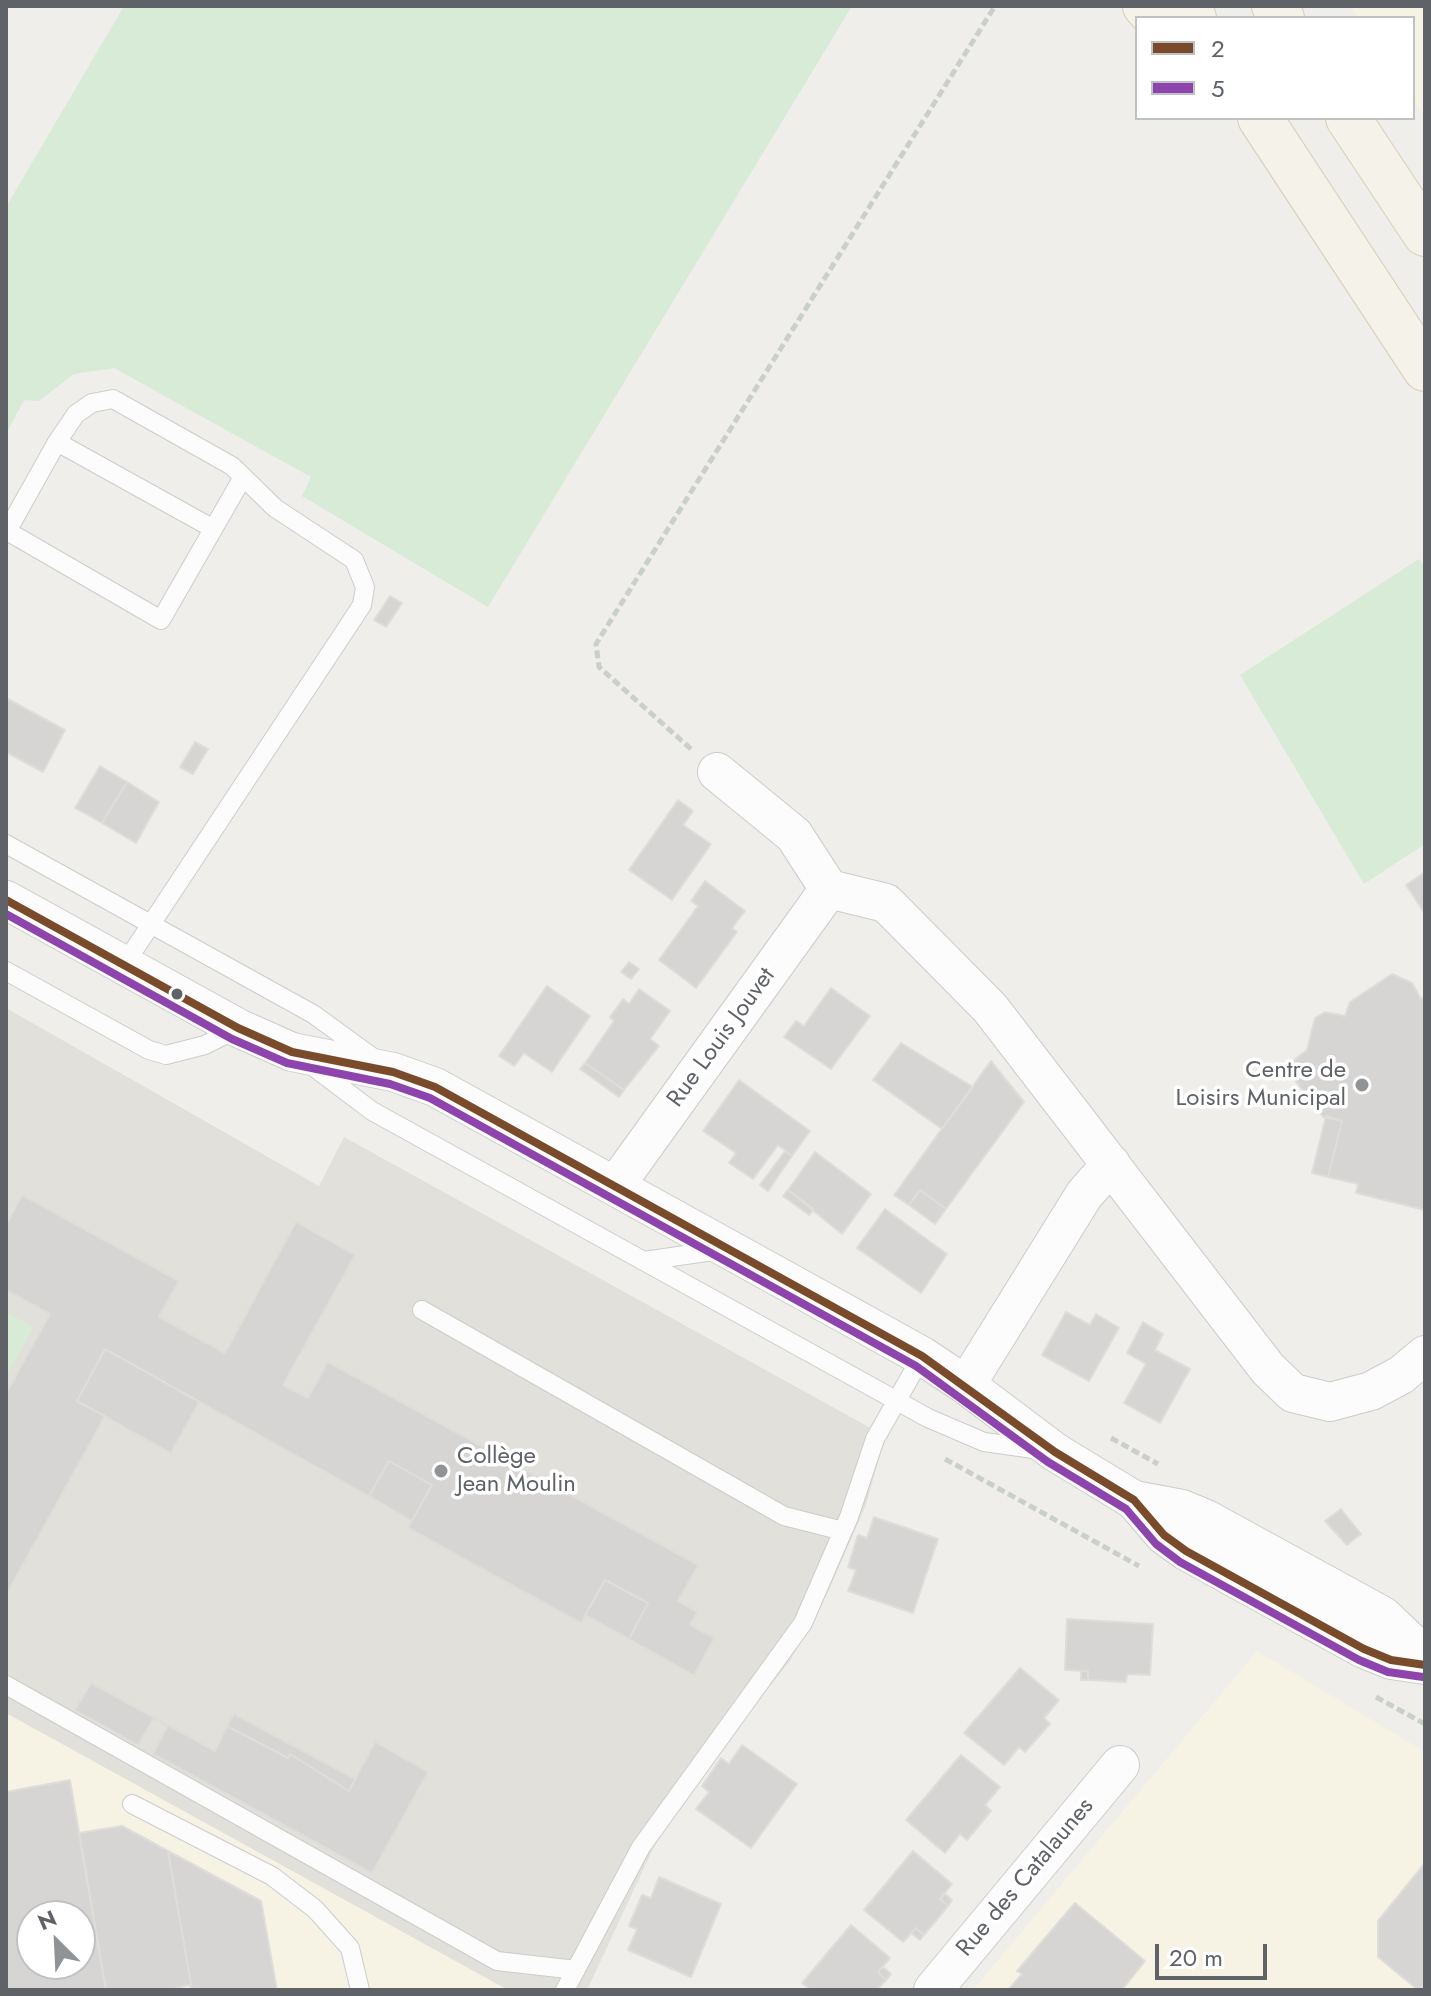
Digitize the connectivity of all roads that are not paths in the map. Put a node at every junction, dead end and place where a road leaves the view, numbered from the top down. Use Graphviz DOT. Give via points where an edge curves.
graph roads {
  1 [pos="1349,120"];
  2 [pos="1262,123"];
  3 [pos="1425,234"];
  4 [pos="1425,369"];
  5 [pos="57,442"];
  6 [pos="243,477"];
  7 [pos="212,528"];
  8 [pos="7,532"];
  9 [pos="717,772"];
  10 [pos="6,844"];
  11 [pos="829,889"];
  12 [pos="6,900"];
  13 [pos="152,924"];
  14 [pos="124,965"];
  15 [pos="6,971"];
  16 [pos="238,1028"];
  17 [pos="292,1052"];
  18 [pos="393,1072"];
  19 [pos="1111,1164"];
  20 [pos="615,1186"];
  21 [pos="728,1249"];
  22 [pos="644,1261"];
  23 [pos="422,1310"];
  24 [pos="1425,1355"];
  25 [pos="922,1356"];
  26 [pos="966,1385"];
  27 [pos="896,1401"];
  28 [pos="1055,1452"];
  29 [pos="1134,1500"];
  30 [pos="843,1531"];
  31 [pos="1425,1656"];
  32 [pos="1425,1665"];
  33 [pos="6,1685"];
  34 [pos="1120,1765"];
  35 [pos="132,1804"];
  36 [pos="576,1970"];
  37 [pos="360,1990"];
  38 [pos="565,1990"];
  39 [pos="933,1990"];
  1 -- 3 [label="main road"];
  2 -- 4 [label="main road"];
  5 -- 6 [label="lane" via="76,414 92,403 113,399"];
  5 -- 7 [label="lane"];
  5 -- 8 [label="lane"];
  6 -- 7 [label="lane"];
  6 -- 13 [label="lane" via="275,508 354,560 365,587 362,605"];
  7 -- 8 [label="lane" via="161,620"];
  9 -- 11 [label="street" via="794,835"];
  10 -- 13 [label="lane"];
  11 -- 19 [label="street" via="886,903 990,1008"];
  11 -- 20 [label="street, Rue Louis Jouvet"];
  12 -- 14 [label="street"];
  13 -- 14 [label="lane"];
  13 -- 18 [label="lane" via="313,1014"];
  14 -- 16 [label="street"];
  15 -- 16 [label="lane" via="166,1055 205,1045"];
  16 -- 17 [label="street"];
  17 -- 18 [label="street"];
  17 -- 22 [label="lane" via="372,1111"];
  18 -- 20 [label="street" via="435,1087"];
  19 -- 24 [label="street" via="1268,1369 1293,1393 1330,1402 1371,1391"];
  19 -- 26 [label="street" via="1084,1195"];
  20 -- 21 [label="street"];
  21 -- 22 [label="lane"];
  21 -- 25 [label="street"];
  22 -- 27 [label="lane"];
  23 -- 30 [label="lane" via="784,1516"];
  25 -- 26 [label="street"];
  25 -- 27 [label="lane"];
  26 -- 28 [label="street"];
  27 -- 28 [label="lane" via="984,1442"];
  27 -- 30 [label="lane" via="875,1439"];
  28 -- 29 [label="street"];
  29 -- 31 [label="street" via="1206,1519 1383,1616"];
  29 -- 32 [label="street" via="1186,1551 1364,1649"];
  30 -- 36 [label="lane" via="803,1623 641,1847"];
  33 -- 36 [label="lane" via="497,1961"];
  34 -- 39 [label="street, Rue des Catalaunes"];
  35 -- 37 [label="lane" via="272,1876 315,1909 350,1948"];
  36 -- 38 [label="lane"];
}
